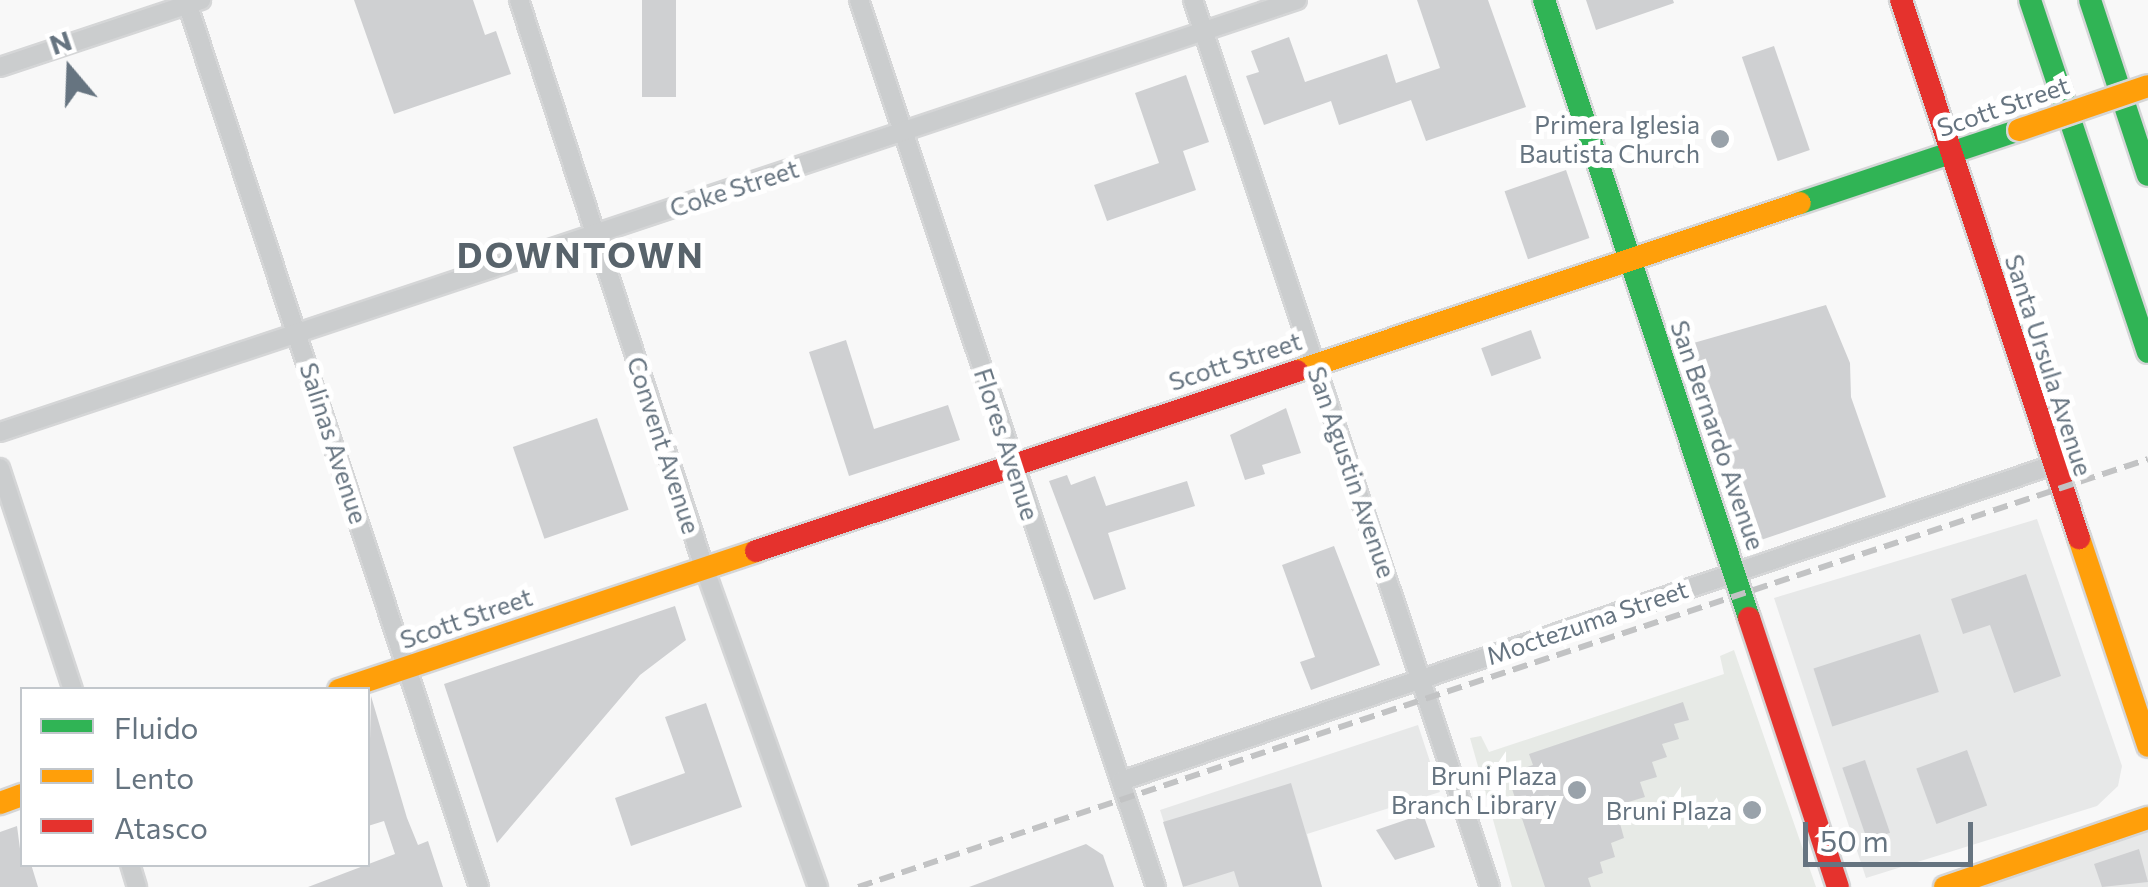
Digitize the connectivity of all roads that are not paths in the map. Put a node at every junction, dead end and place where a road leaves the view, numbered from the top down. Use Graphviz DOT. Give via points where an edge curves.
graph roads {
  1 [pos="519,0"];
  2 [pos="860,0"];
  3 [pos="1193,0"];
  4 [pos="1297,0"];
  5 [pos="1544,0"];
  6 [pos="1901,0"];
  7 [pos="2030,0"];
  8 [pos="2090,0"];
  9 [pos="192,2"];
  10 [pos="1204,31"];
  11 [pos="0,67"];
  12 [pos="2148,86"];
  13 [pos="903,131"];
  14 [pos="1951,154"];
  15 [pos="2148,175"];
  16 [pos="596,234"];
  17 [pos="1629,258"];
  18 [pos="297,333"];
  19 [pos="2148,352"];
  20 [pos="1314,364"];
  21 [pos="0,432"];
  22 [pos="1014,464"];
  23 [pos="2053,465"];
  24 [pos="0,468"];
  25 [pos="704,567"];
  26 [pos="1735,572"];
  27 [pos="408,666"];
  28 [pos="1423,678"];
  29 [pos="72,687"];
  30 [pos="348,687"];
  31 [pos="2148,746"];
  32 [pos="1121,781"];
  33 [pos="2148,818"];
  34 [pos="479,887"];
  35 [pos="818,887"];
  36 [pos="1156,887"];
  37 [pos="1490,887"];
  38 [pos="1838,887"];
  39 [pos="1945,887"];
  1 -- 16 [label="street, Convent Avenue"];
  2 -- 13 [label="street, Flores Avenue"];
  3 -- 10 [label="street, San Agustin Avenue"];
  4 -- 10 [label="street, Coke Street"];
  5 -- 17 [label="main road, San Bernardo Avenue"];
  6 -- 14 [label="main road, Santa Ursula Avenue"];
  7 -- 19 [label="main road"];
  8 -- 15 [label="main road"];
  9 -- 11 [label="street"];
  9 -- 18 [label="street, Salinas Avenue"];
  10 -- 13 [label="street, Coke Street"];
  10 -- 20 [label="street, San Agustin Avenue"];
  12 -- 14 [label="main road, Scott Street, bridge"];
  13 -- 16 [label="street, Coke Street"];
  13 -- 22 [label="street, Flores Avenue"];
  14 -- 17 [label="main road, Scott Street"];
  14 -- 23 [label="main road, Santa Ursula Avenue"];
  16 -- 18 [label="street, Coke Street"];
  16 -- 25 [label="street, Convent Avenue"];
  17 -- 20 [label="main road, Scott Street"];
  17 -- 26 [label="main road, San Bernardo Avenue"];
  18 -- 21 [label="street, Coke Street"];
  18 -- 27 [label="street, Salinas Avenue"];
  20 -- 22 [label="main road, Scott Street"];
  20 -- 28 [label="street, San Agustin Avenue"];
  22 -- 25 [label="main road, Scott Street"];
  22 -- 32 [label="street, Flores Avenue"];
  23 -- 26 [label="street, Moctezuma Street"];
  23 -- 31 [label="main road, Santa Ursula Avenue"];
  24 -- 29 [label="street"];
  25 -- 27 [label="main road, Scott Street"];
  25 -- 35 [label="street, Convent Avenue"];
  26 -- 28 [label="street, Moctezuma Street"];
  26 -- 38 [label="main road, San Bernardo Avenue"];
  27 -- 30 [label="main road, Scott Street"];
  27 -- 34 [label="street, Salinas Avenue"];
  28 -- 32 [label="street, Moctezuma Street"];
  28 -- 37 [label="street, San Agustin Avenue"];
  32 -- 36 [label="street, Flores Avenue"];
  33 -- 39 [label="main road"];
}
